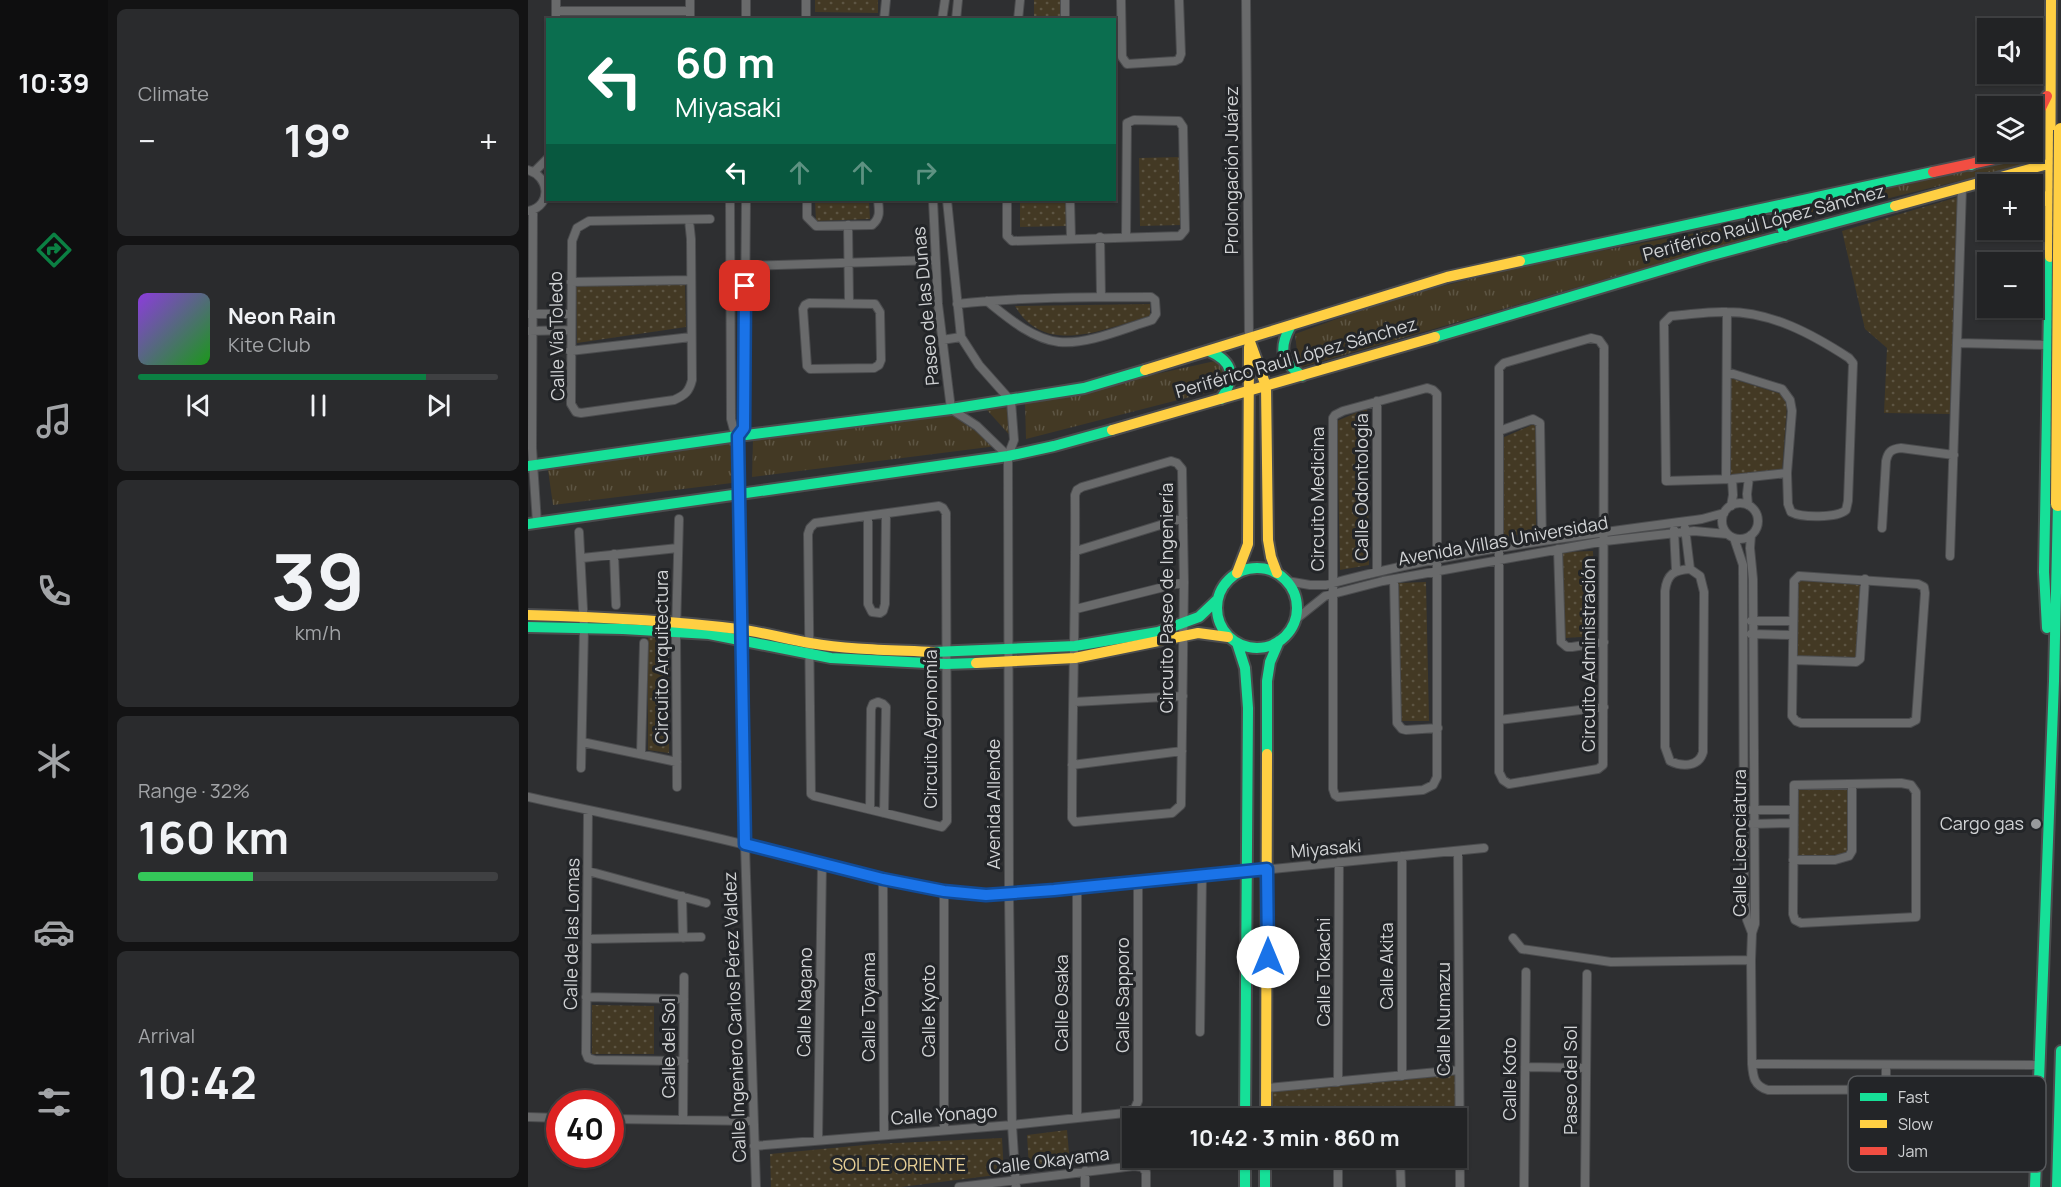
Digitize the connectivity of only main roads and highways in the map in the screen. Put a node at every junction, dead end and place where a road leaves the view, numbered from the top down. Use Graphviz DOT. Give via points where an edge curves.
graph roads {
  1 [pos="2051,0"];
  2 [pos="2056,82"];
  3 [pos="2043,107"];
  4 [pos="2061,130"];
  5 [pos="2056,143"];
  6 [pos="1977,162"];
  7 [pos="1984,162"];
  8 [pos="2056,162"];
  9 [pos="1971,165"];
  10 [pos="2013,174"];
  11 [pos="1977,184"];
  12 [pos="2061,193"];
  13 [pos="2043,196"];
  14 [pos="2050,204"];
  15 [pos="1775,206"];
  16 [pos="1785,236"];
  17 [pos="1290,327"];
  18 [pos="1249,339"];
  19 [pos="1209,351"];
  20 [pos="1302,376"];
  21 [pos="1266,386"];
  22 [pos="1247,391"];
  23 [pos="1221,399"];
  24 [pos="530,465"];
  25 [pos="533,523"];
  26 [pos="1237,573"];
  27 [pos="1282,577"];
  28 [pos="1218,599"];
  29 [pos="528,615"];
  30 [pos="584,622"];
  31 [pos="528,627"];
  32 [pos="1183,630"];
  33 [pos="1232,640"];
  34 [pos="1279,642"];
  35 [pos="2054,681"];
  36 [pos="2061,1051"];
  37 [pos="2039,1076"];
  38 [pos="1245,1108"];
  39 [pos="1267,1108"];
  40 [pos="1245,1168"];
  41 [pos="1265,1168"];
  42 [pos="2035,1172"];
  43 [pos="1245,1187"];
  44 [pos="1265,1187"];
  45 [pos="2035,1187"];
  46 [pos="2057,1187"];
  1 -- 2 [label="main road"];
  2 -- 3 [label="main road"];
  2 -- 5 [label="main road"];
  4 -- 35 [label="main road, bridge"];
  5 -- 8 [label="main road"];
  6 -- 9 [label="main road"];
  7 -- 9 [label="main road, Periférico Raúl López Sánchez"];
  8 -- 10 [label="main road, Periférico Raúl López Sánchez"];
  8 -- 14 [label="main road"];
  9 -- 15 [label="main road, Periférico Raúl López Sánchez"];
  11 -- 16 [label="main road, Periférico Raúl López Sánchez"];
  12 -- 14 [label="main road"];
  13 -- 14 [label="main road"];
  14 -- 35 [label="main road" via="2044,572"];
  15 -- 16 [label="main road"];
  15 -- 17 [label="main road, Periférico Raúl López Sánchez" via="1447,277"];
  16 -- 20 [label="main road, Periférico Raúl López Sánchez"];
  17 -- 18 [label="main road, Periférico Raúl López Sánchez"];
  17 -- 20 [label="main road" via="1282,345 1283,354"];
  18 -- 19 [label="main road, Periférico Raúl López Sánchez"];
  18 -- 21 [label="main road"];
  18 -- 22 [label="main road"];
  19 -- 23 [label="main road" via="1223,358 1231,371 1230,386"];
  19 -- 24 [label="main road, Periférico Raúl López Sánchez" via="1084,388"];
  20 -- 21 [label="main road, Periférico Raúl López Sánchez"];
  21 -- 22 [label="main road, Periférico Raúl López Sánchez"];
  21 -- 27 [label="main road" via="1268,540"];
  22 -- 23 [label="main road, Periférico Raúl López Sánchez"];
  22 -- 26 [label="main road" via="1248,544"];
  23 -- 25 [label="main road, Periférico Raúl López Sánchez" via="1008,456"];
  26 -- 27 [label="main road" via="1257,568"];
  26 -- 28 [label="main road" via="1223,587"];
  27 -- 34 [label="main road" via="1296,599 1295,620"];
  28 -- 32 [label="main road"];
  28 -- 33 [label="main road" via="1222,629"];
  29 -- 30 [label="main road"];
  30 -- 31 [label="main road"];
  30 -- 32 [label="main road" via="741,634 808,649 946,658 1075,652 1158,632"];
  32 -- 33 [label="main road"];
  33 -- 34 [label="main road" via="1252,648"];
  33 -- 38 [label="main road" via="1242,656 1247,677"];
  34 -- 39 [label="main road" via="1267,681"];
  35 -- 37 [label="main road"];
  36 -- 46 [label="main road"];
  40 -- 43 [label="main road"];
  41 -- 44 [label="main road"];
  42 -- 45 [label="main road"];
}
